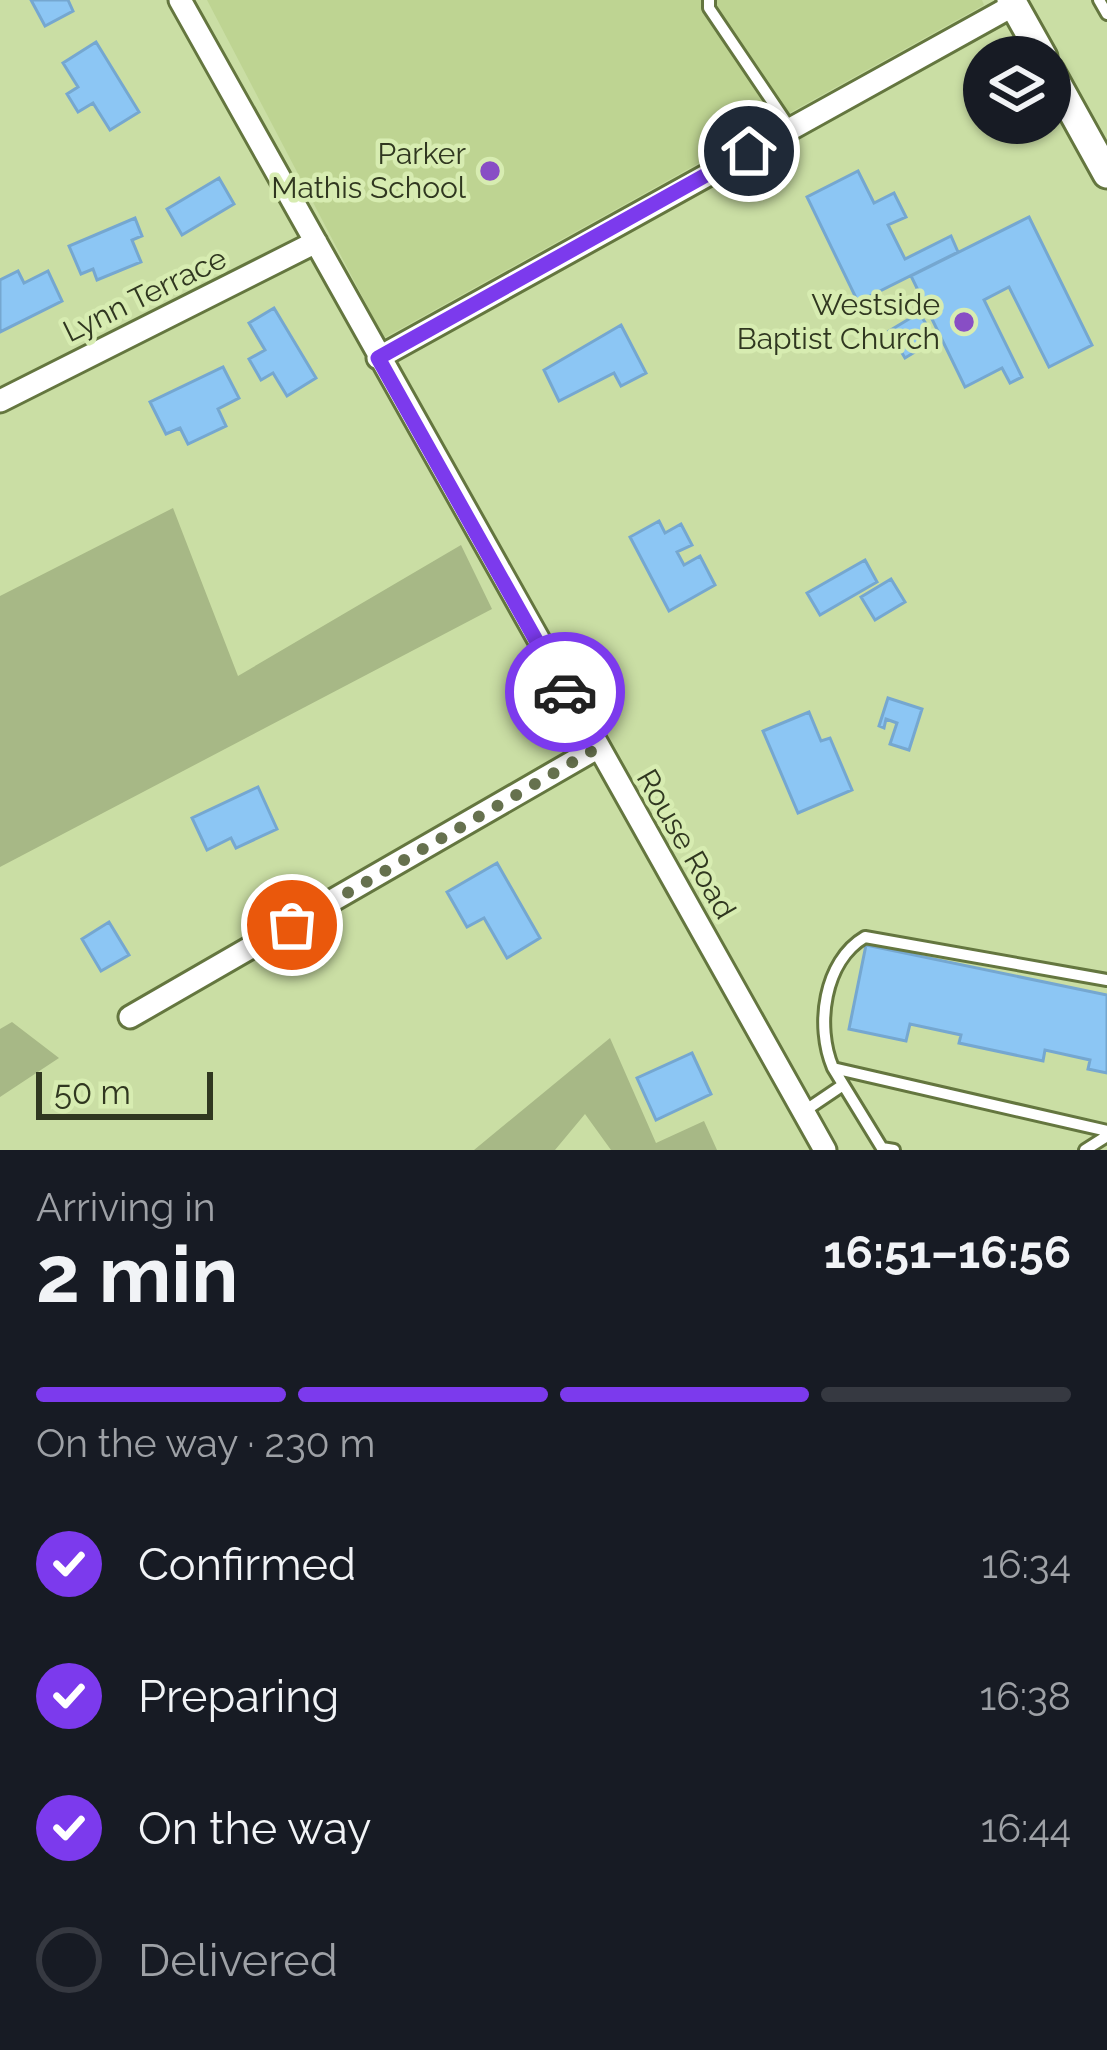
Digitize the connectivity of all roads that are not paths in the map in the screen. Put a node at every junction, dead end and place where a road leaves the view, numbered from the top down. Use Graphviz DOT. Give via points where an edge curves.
graph roads {
  1 [pos="180,0"];
  2 [pos="709,0"];
  3 [pos="1099,0"];
  4 [pos="1012,3"];
  5 [pos="1107,14"];
  6 [pos="1030,36"];
  7 [pos="1071,108"];
  8 [pos="790,128"];
  9 [pos="1107,174"];
  10 [pos="316,242"];
  11 [pos="378,358"];
  12 [pos="0,401"];
  13 [pos="597,748"];
  14 [pos="1107,980"];
  15 [pos="130,1017"];
  16 [pos="833,1067"];
  17 [pos="843,1085"];
  18 [pos="803,1112"];
  19 [pos="1107,1133"];
  20 [pos="825,1150"];
  21 [pos="894,1150"];
  22 [pos="1085,1150"];
  1 -- 10 [label="street, Rouse Road"];
  2 -- 8 [label="lane"];
  3 -- 5 [label="lane"];
  4 -- 6 [label="main road"];
  4 -- 8 [label="street"];
  7 -- 9 [label="main road"];
  8 -- 11 [label="street"];
  10 -- 11 [label="street, Rouse Road"];
  10 -- 12 [label="street, Lynn Terrace"];
  11 -- 13 [label="street, Rouse Road"];
  13 -- 15 [label="street"];
  13 -- 18 [label="street, Rouse Road"];
  14 -- 16 [label="lane" via="865,937 840,959 832,981 823,1031"];
  16 -- 17 [label="lane"];
  16 -- 19 [label="lane"];
  17 -- 18 [label="lane"];
  17 -- 21 [label="lane" via="882,1148"];
  18 -- 20 [label="street, Rouse Road"];
  19 -- 22 [label="lane"];
}
